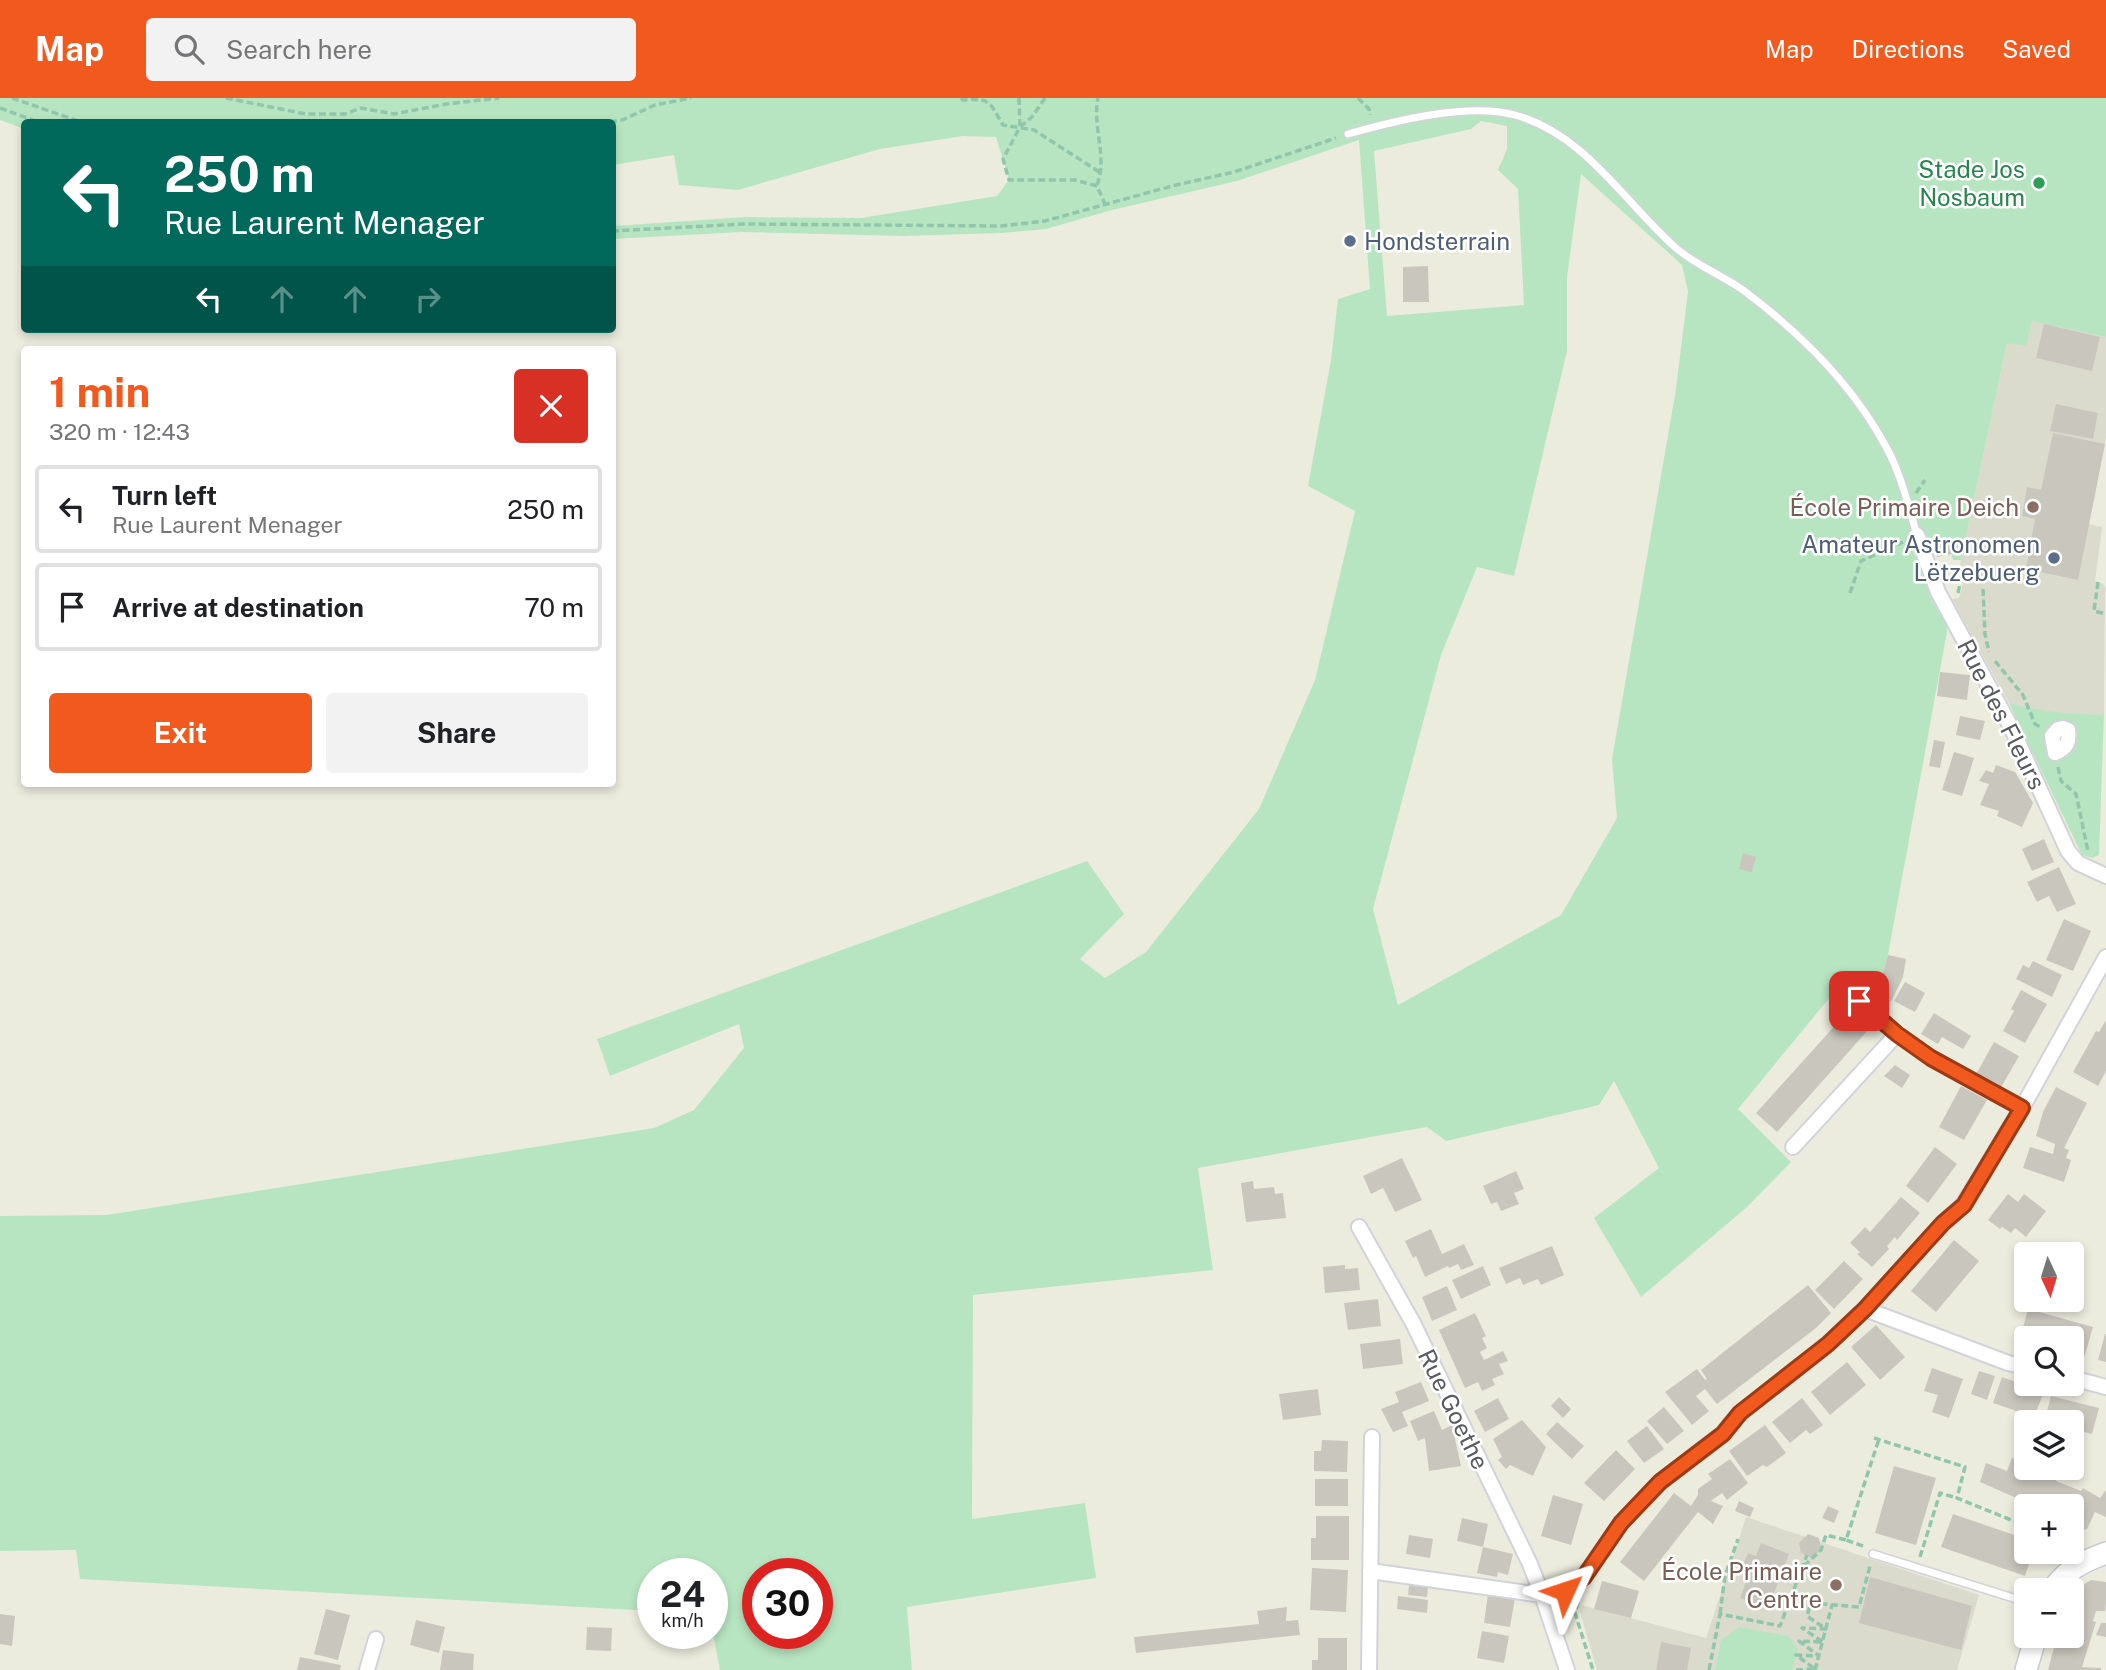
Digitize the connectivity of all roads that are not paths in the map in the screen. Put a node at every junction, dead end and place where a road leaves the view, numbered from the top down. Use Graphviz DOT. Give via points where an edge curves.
graph roads {
  1 [pos="1348,134"];
  2 [pos="1917,535"];
  3 [pos="2106,876"];
  4 [pos="2106,957"];
  5 [pos="1859,1001"];
  6 [pos="1897,1034"];
  7 [pos="2022,1108"];
  8 [pos="1793,1146"];
  9 [pos="1359,1227"];
  10 [pos="1865,1309"];
  11 [pos="2014,1364"];
  12 [pos="2084,1381"];
  13 [pos="2106,1387"];
  14 [pos="1372,1437"];
  15 [pos="2106,1553"];
  16 [pos="1873,1554"];
  17 [pos="1370,1571"];
  18 [pos="2061,1578"];
  19 [pos="1542,1595"];
  20 [pos="2014,1598"];
  21 [pos="376,1639"];
  22 [pos="2032,1648"];
  23 [pos="367,1670"];
  24 [pos="1369,1670"];
  25 [pos="1567,1670"];
  26 [pos="2026,1670"];
  1 -- 2 [label="lane" via="1449,113 1493,111 1550,129 1616,186 1676,248 1739,287 1812,349 1885,444"];
  2 -- 3 [label="street, Rue des Fleurs" via="1938,592 2012,729 2068,851 2078,863"];
  4 -- 7 [label="street"];
  5 -- 6 [label="street"];
  6 -- 7 [label="street"];
  6 -- 8 [label="street"];
  7 -- 10 [label="street" via="1964,1205"];
  9 -- 19 [label="street, Rue Goethe" via="1413,1324"];
  10 -- 11 [label="street"];
  10 -- 19 [label="street" via="1740,1413 1723,1434 1660,1482 1621,1523 1584,1577 1565,1591"];
  12 -- 13 [label="street"];
  14 -- 17 [label="street"];
  15 -- 18 [label="main road"];
  16 -- 20 [label="lane"];
  17 -- 19 [label="street"];
  17 -- 24 [label="street"];
  19 -- 25 [label="street, Rue Goethe"];
  21 -- 23 [label="street"];
  22 -- 26 [label="main road"];
}
